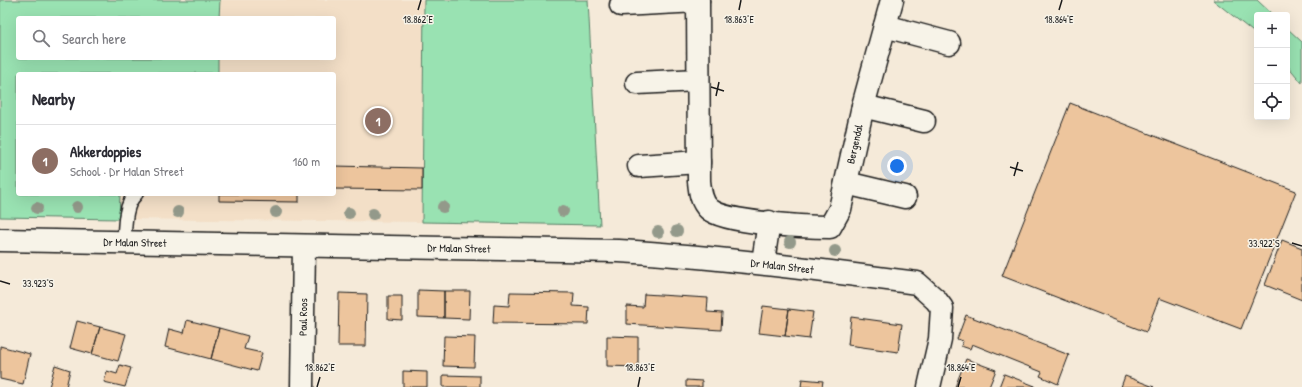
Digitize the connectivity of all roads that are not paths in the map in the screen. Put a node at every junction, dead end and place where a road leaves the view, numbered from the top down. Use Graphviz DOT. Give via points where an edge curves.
graph roads {
  1 [pos="698,0"];
  2 [pos="892,0"];
  3 [pos="621,5"];
  4 [pos="885,26"];
  5 [pos="949,43"];
  6 [pos="698,80"];
  7 [pos="637,83"];
  8 [pos="863,106"];
  9 [pos="924,121"];
  10 [pos="699,162"];
  11 [pos="639,166"];
  12 [pos="846,183"];
  13 [pos="134,196"];
  14 [pos="905,197"];
  15 [pos="769,222"];
  16 [pos="0,240"];
  17 [pos="124,243"];
  18 [pos="304,246"];
  19 [pos="763,262"];
  20 [pos="302,387"];
  21 [pos="929,387"];
  1 -- 3 [label="street"];
  1 -- 6 [label="street, Bergendal"];
  2 -- 4 [label="street, Bergendal"];
  4 -- 5 [label="street"];
  4 -- 8 [label="street, Bergendal"];
  6 -- 7 [label="street"];
  6 -- 10 [label="street, Bergendal"];
  8 -- 9 [label="street"];
  8 -- 12 [label="street, Bergendal"];
  10 -- 11 [label="street"];
  10 -- 15 [label="street, Bergendal" via="700,191 709,210 726,217"];
  12 -- 14 [label="street"];
  12 -- 15 [label="street, Bergendal" via="840,209 830,227"];
  13 -- 17 [label="lane" via="127,210"];
  15 -- 19 [label="street"];
  16 -- 17 [label="street, Dr Malan Street"];
  17 -- 18 [label="street, Dr Malan Street"];
  18 -- 19 [label="street, Dr Malan Street" via="619,251"];
  18 -- 20 [label="street, Paul Roos"];
  19 -- 21 [label="street, Dr Malan Street" via="917,283 942,308 940,338"];
}
